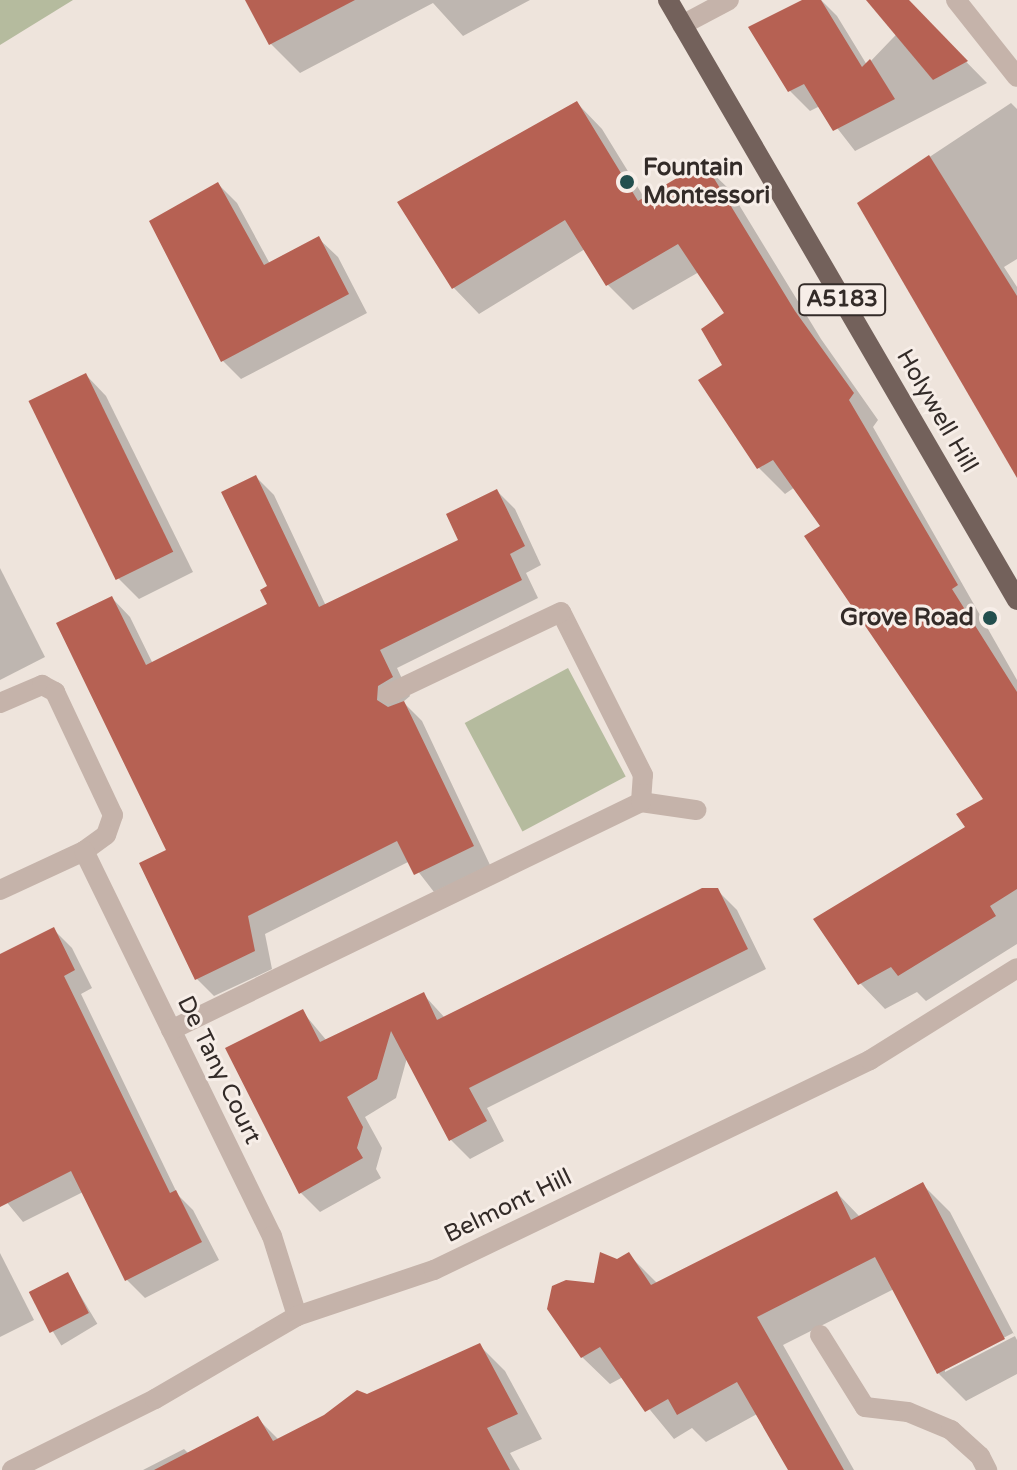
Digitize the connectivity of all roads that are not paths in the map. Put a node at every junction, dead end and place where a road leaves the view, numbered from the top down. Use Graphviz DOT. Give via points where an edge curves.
graph roads {
  1 [pos="668,0"];
  2 [pos="729,0"];
  3 [pos="956,0"];
  4 [pos="682,25"];
  5 [pos="1017,77"];
  6 [pos="1017,600"];
  7 [pos="388,694"];
  8 [pos="0,703"];
  9 [pos="641,802"];
  10 [pos="696,810"];
  11 [pos="84,851"];
  12 [pos="0,890"];
  13 [pos="1017,968"];
  14 [pos="171,1030"];
  15 [pos="297,1316"];
  16 [pos="820,1335"];
  17 [pos="12,1470"];
  18 [pos="987,1470"];
  1 -- 4 [label="main road, Holywell Hill / A5183"];
  2 -- 4 [label="street"];
  3 -- 5 [label="street"];
  4 -- 6 [label="main road, Holywell Hill / A5183"];
  7 -- 9 [label="street" via="561,612 643,775"];
  8 -- 11 [label="street" via="42,685 55,692 113,815 106,835"];
  9 -- 10 [label="street"];
  9 -- 14 [label="street"];
  11 -- 12 [label="street"];
  11 -- 14 [label="street, De Tany Court"];
  13 -- 15 [label="street, Belmont Hill" via="870,1060 434,1270"];
  14 -- 15 [label="street, De Tany Court" via="272,1236"];
  15 -- 17 [label="street, Belmont Hill" via="155,1399"];
  16 -- 18 [label="street" via="865,1407 908,1412 951,1430 980,1456"];
}
